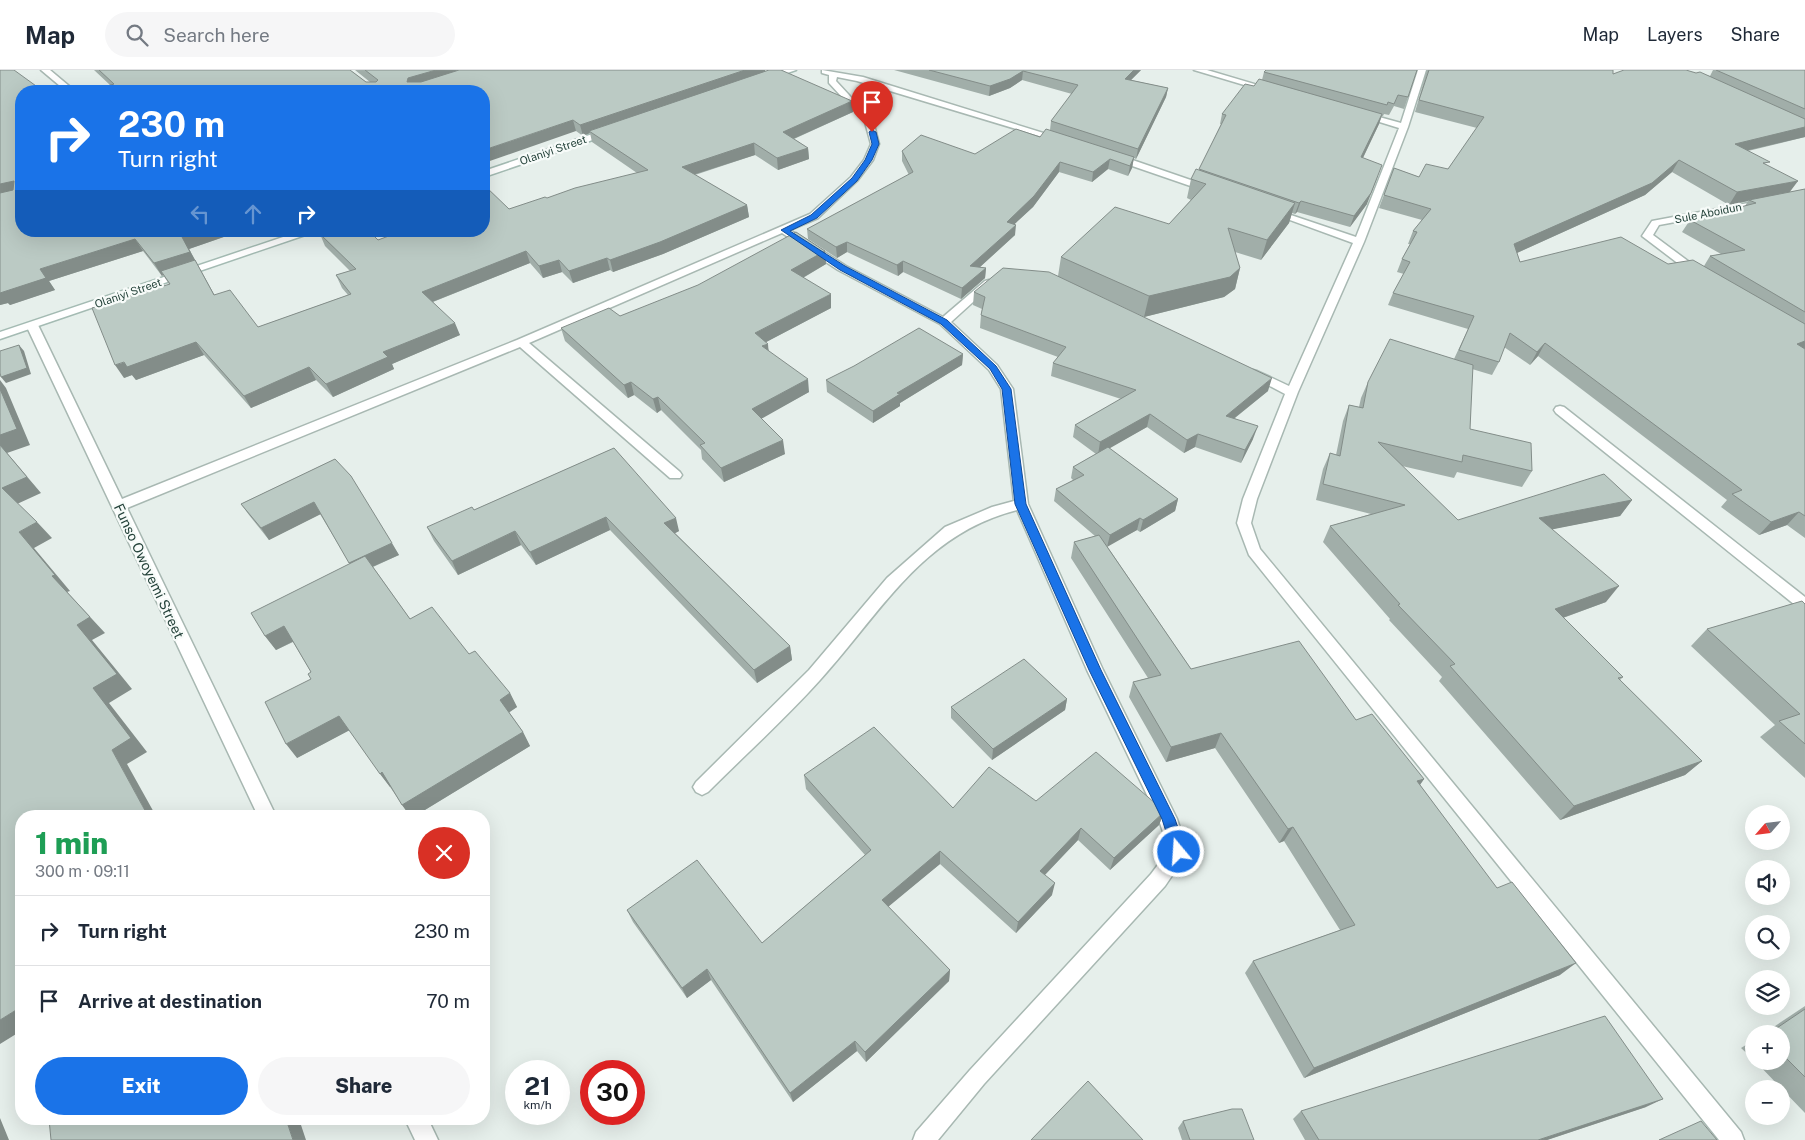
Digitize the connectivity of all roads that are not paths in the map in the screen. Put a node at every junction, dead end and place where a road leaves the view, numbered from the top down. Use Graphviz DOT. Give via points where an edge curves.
graph roads {
  1 [pos="44,70"];
  2 [pos="792,70"];
  3 [pos="1198,70"];
  4 [pos="1422,70"];
  5 [pos="828,72"];
  6 [pos="760,81"];
  7 [pos="63,85"];
  8 [pos="1282,94"];
  9 [pos="1348,112"];
  10 [pos="622,127"];
  11 [pos="1404,127"];
  12 [pos="1069,142"];
  13 [pos="1107,154"];
  14 [pos="490,172"];
  15 [pos="1219,193"];
  16 [pos="1768,202"];
  17 [pos="1265,209"];
  18 [pos="785,230"];
  19 [pos="294,237"];
  20 [pos="1359,242"];
  21 [pos="996,276"];
  22 [pos="1708,280"];
  23 [pos="944,322"];
  24 [pos="32,325"];
  25 [pos="0,336"];
  26 [pos="521,342"];
  27 [pos="1238,367"];
  28 [pos="1292,392"];
  29 [pos="1560,410"];
  30 [pos="676,475"];
  31 [pos="1021,504"];
  32 [pos="119,506"];
  33 [pos="1805,605"];
  34 [pos="702,787"];
  35 [pos="264,810"];
  36 [pos="419,1125"];
  37 [pos="427,1140"];
  38 [pos="924,1140"];
  39 [pos="1733,1140"];
  1 -- 7 [label="street"];
  2 -- 6 [label="street"];
  3 -- 8 [label="street"];
  4 -- 11 [label="street"];
  5 -- 12 [label="street" via="860,78"];
  5 -- 18 [label="street" via="832,81 869,121 876,144 854,179 814,216"];
  9 -- 11 [label="street"];
  10 -- 14 [label="street, Olaniyi Street"];
  11 -- 20 [label="street"];
  13 -- 15 [label="street"];
  16 -- 22 [label="street, Sule Aboidun" via="1656,223 1647,236"];
  17 -- 20 [label="street"];
  18 -- 23 [label="street" via="842,268"];
  18 -- 26 [label="street"];
  19 -- 24 [label="street, Olaniyi Street"];
  20 -- 28 [label="street"];
  21 -- 23 [label="street"];
  23 -- 31 [label="street" via="993,368 1007,389"];
  24 -- 25 [label="street, Olaniyi Street"];
  24 -- 32 [label="street, Funso Owoyemi Street"];
  26 -- 30 [label="street"];
  26 -- 32 [label="street"];
  27 -- 28 [label="street"];
  28 -- 39 [label="street" via="1250,499 1244,523 1254,552"];
  29 -- 33 [label="street"];
  31 -- 34 [label="street" via="997,510 950,531 892,582 815,675"];
  31 -- 38 [label="street" via="1095,670 1168,819 1179,852 1158,880 977,1077"];
  32 -- 35 [label="street, Funso Owoyemi Street"];
  36 -- 37 [label="street"];
}
